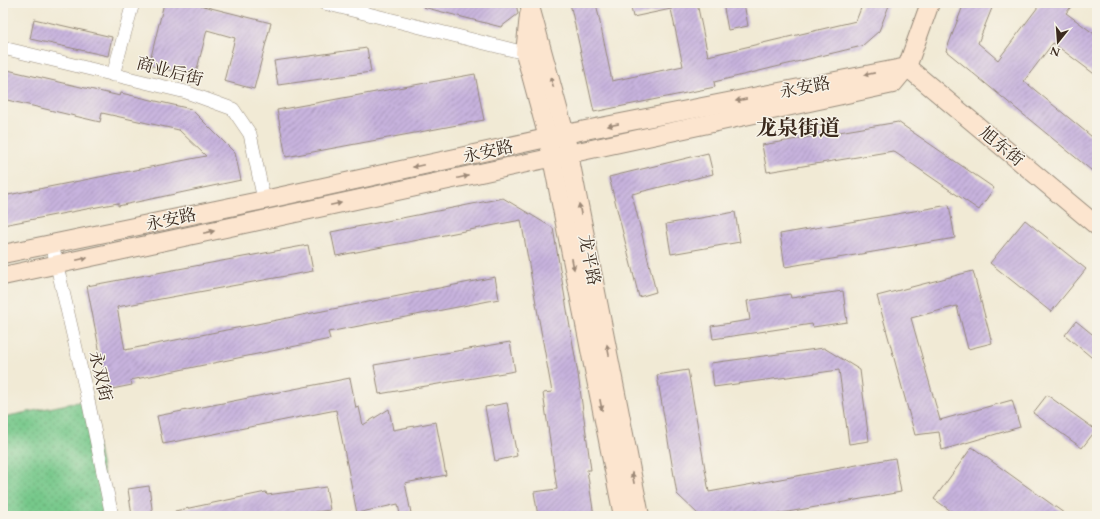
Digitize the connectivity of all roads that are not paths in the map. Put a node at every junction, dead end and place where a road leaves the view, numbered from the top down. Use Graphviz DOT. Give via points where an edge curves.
graph roads {
  1 [pos="133,3"];
  2 [pos="324,3"];
  3 [pos="930,3"];
  4 [pos="530,5"];
  5 [pos="3,48"];
  6 [pos="525,53"];
  7 [pos="907,67"];
  8 [pos="113,75"];
  9 [pos="557,136"];
  10 [pos="561,156"];
  11 [pos="264,200"];
  12 [pos="1097,226"];
  13 [pos="52,244"];
  14 [pos="3,254"];
  15 [pos="57,265"];
  16 [pos="3,276"];
  17 [pos="112,516"];
  18 [pos="623,516"];
  19 [pos="640,516"];
  1 -- 8 [label="street"];
  2 -- 6 [label="street"];
  3 -- 7 [label="street"];
  4 -- 6 [label="street, 龙平路"];
  9 -- 4 [label="street, 龙平路, one-way" via="541,41"];
  5 -- 8 [label="street, 商业后街"];
  6 -- 9 [label="street, 龙平路"];
  7 -- 9 [label="street, 永安路, one-way"];
  7 -- 10 [label="street" via="893,84"];
  7 -- 12 [label="street, 旭东街"];
  8 -- 11 [label="street, 商业后街" via="186,92 233,109 250,134"];
  9 -- 10 [label="street, 龙平路"];
  9 -- 11 [label="street, 永安路, one-way"];
  15 -- 10 [label="street, one-way"];
  10 -- 18 [label="street, 龙平路, one-way"];
  19 -- 10 [label="street, 龙平路, one-way"];
  11 -- 13 [label="street, 永安路"];
  13 -- 14 [label="street, 永安路"];
  13 -- 15 [label="street, 永双街"];
  15 -- 16 [label="street"];
  15 -- 17 [label="street, 永双街"];
}
